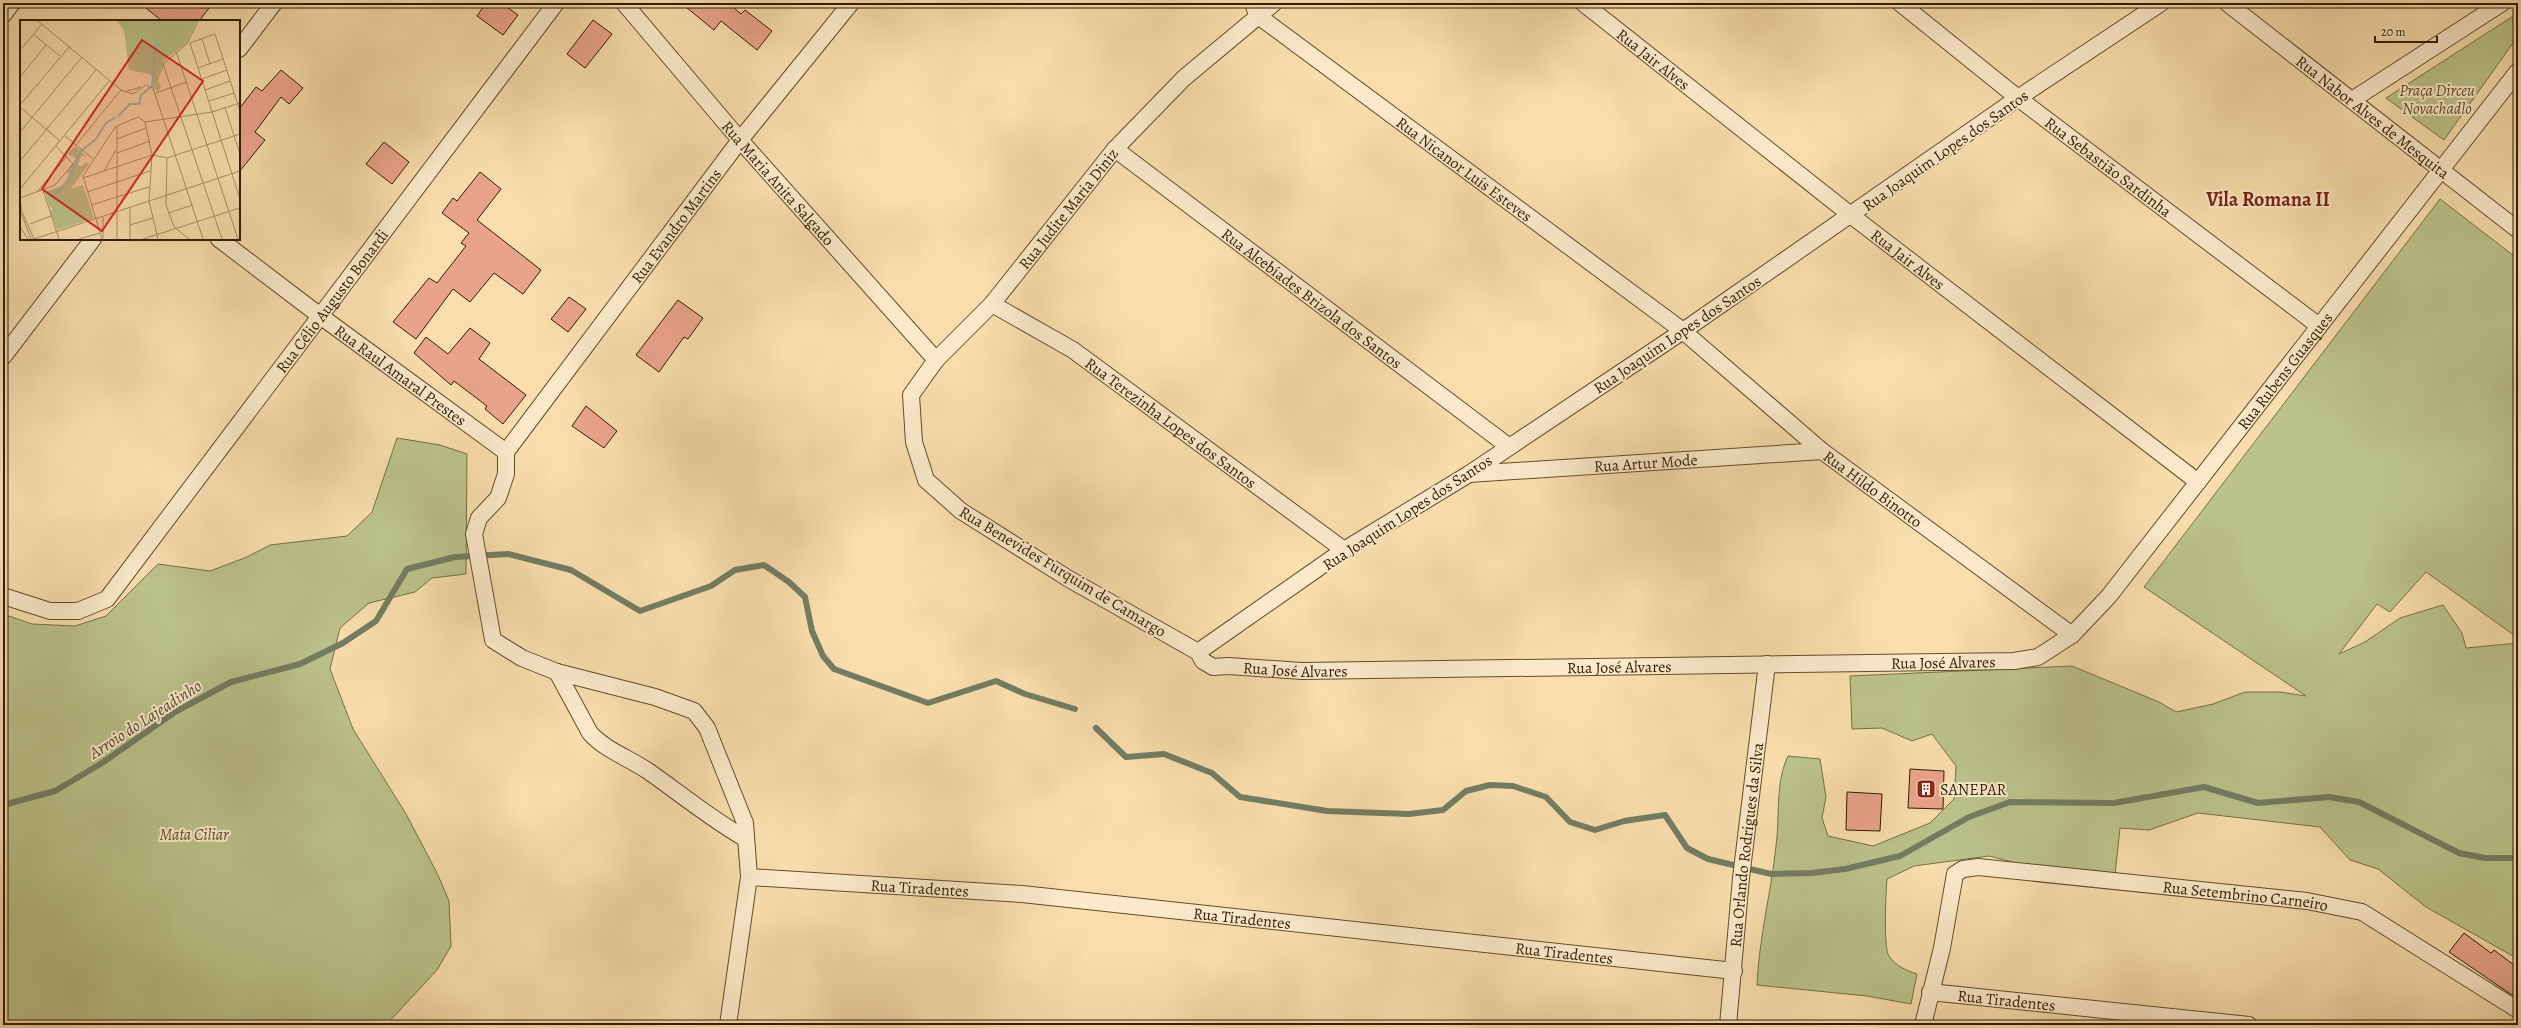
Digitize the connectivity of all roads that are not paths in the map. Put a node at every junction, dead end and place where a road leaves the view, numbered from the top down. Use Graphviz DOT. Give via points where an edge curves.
graph roads {
  1 [pos="12,3"];
  2 [pos="274,3"];
  3 [pos="556,3"];
  4 [pos="624,3"];
  5 [pos="851,3"];
  6 [pos="1274,3"];
  7 [pos="1583,3"];
  8 [pos="1900,3"];
  9 [pos="2161,3"];
  10 [pos="2226,3"];
  11 [pos="2502,3"];
  12 [pos="1255,9"];
  13 [pos="3,14"];
  14 [pos="240,48"];
  15 [pos="2518,71"];
  16 [pos="2018,98"];
  17 [pos="2352,100"];
  18 [pos="740,140"];
  19 [pos="1116,149"];
  20 [pos="2439,170"];
  21 [pos="1852,216"];
  22 [pos="2518,230"];
  23 [pos="92,240"];
  24 [pos="220,240"];
  25 [pos="992,304"];
  26 [pos="319,316"];
  27 [pos="2319,326"];
  28 [pos="1683,331"];
  29 [pos="3,357"];
  30 [pos="936,360"];
  31 [pos="914,442"];
  32 [pos="1508,446"];
  33 [pos="1822,451"];
  34 [pos="506,452"];
  35 [pos="1469,474"];
  36 [pos="2198,482"];
  37 [pos="1344,550"];
  38 [pos="3,596"];
  39 [pos="2072,635"];
  40 [pos="1200,656"];
  41 [pos="2038,657"];
  42 [pos="1767,664"];
  43 [pos="557,672"];
  44 [pos="746,839"];
  45 [pos="749,877"];
  46 [pos="1734,972"];
  47 [pos="1930,992"];
  48 [pos="2518,1010"];
  49 [pos="728,1025"];
  50 [pos="1728,1025"];
  51 [pos="1923,1025"];
  52 [pos="2249,1025"];
  1 -- 13 [label="street"];
  2 -- 14 [label="street"];
  3 -- 26 [label="street, Rua Célio Augusto Bonardi"];
  4 -- 18 [label="street, Rua Maria Anita Salgado"];
  5 -- 18 [label="street, Rua Evandro Martins"];
  6 -- 12 [label="street, Rua Judite Maria Diniz"];
  7 -- 21 [label="street, Rua Jair Alves"];
  8 -- 16 [label="street, Rua Sebastião Sardinha"];
  9 -- 16 [label="street, Rua Joaquim Lopes dos Santos"];
  10 -- 17 [label="street, Rua Nabor Alves de Mesquita"];
  11 -- 17 [label="street"];
  12 -- 19 [label="street, Rua Judite Maria Diniz"];
  12 -- 28 [label="street, Rua Nicanor Luís Esteves"];
  15 -- 20 [label="street, Rua Rubens Guasques"];
  16 -- 21 [label="street, Rua Joaquim Lopes dos Santos"];
  16 -- 27 [label="street, Rua Sebastião Sardinha"];
  17 -- 20 [label="street, Rua Nabor Alves de Mesquita"];
  18 -- 30 [label="street, Rua Maria Anita Salgado"];
  18 -- 34 [label="street, Rua Evandro Martins"];
  19 -- 25 [label="street, Rua Judite Maria Diniz"];
  19 -- 32 [label="street, Rua Alcebíades Brizola dos Santos"];
  20 -- 22 [label="street, Rua Nabor Alves de Mesquita"];
  20 -- 27 [label="street, Rua Rubens Guasques"];
  21 -- 28 [label="street, Rua Joaquim Lopes dos Santos"];
  21 -- 36 [label="street, Rua Jair Alves"];
  23 -- 29 [label="street"];
  24 -- 26 [label="street, Rua Raul Amaral Prestes"];
  25 -- 30 [label="street, Rua Judite Maria Diniz"];
  25 -- 37 [label="street, Rua Terezinha Lopes dos Santos" via="1073,350"];
  26 -- 34 [label="street, Rua Raul Amaral Prestes"];
  26 -- 38 [label="street, Rua Célio Augusto Bonardi" via="107,599 78,611 50,611"];
  27 -- 36 [label="street, Rua Rubens Guasques"];
  28 -- 32 [label="street, Rua Joaquim Lopes dos Santos"];
  28 -- 33 [label="street, Rua Hildo Binotto"];
  30 -- 31 [label="street, Rua Judite Maria Diniz" via="911,395"];
  31 -- 40 [label="street, Rua Benevides Furquim de Camargo" via="926,480 960,511"];
  32 -- 35 [label="street, Rua Joaquim Lopes dos Santos"];
  33 -- 35 [label="street, Rua Artur Mode"];
  33 -- 39 [label="street, Rua Hildo Binotto"];
  34 -- 43 [label="street" via="506,474 498,498 479,518 474,534 478,568 493,640 522,658"];
  35 -- 37 [label="street, Rua Joaquim Lopes dos Santos"];
  36 -- 39 [label="street, Rua Rubens Guasques" via="2109,596"];
  37 -- 40 [label="street, Rua Joaquim Lopes dos Santos"];
  39 -- 41 [label="street, Rua Rubens Guasques"];
  40 -- 42 [label="street, Rua José Alvares" via="1213,667 1302,671"];
  41 -- 42 [label="street, Rua José Alvares" via="2014,661"];
  42 -- 46 [label="street, Rua Orlando Rodrigues da Silva" via="1741,878"];
  43 -- 44 [label="street" via="590,733 597,741 648,771 723,826"];
  43 -- 44 [label="street" via="654,697 694,711 707,728 720,758 745,823"];
  44 -- 45 [label="street"];
  45 -- 46 [label="street, Rua Tiradentes" via="1022,894"];
  45 -- 49 [label="street"];
  46 -- 50 [label="street, Rua Orlando Rodrigues da Silva"];
  47 -- 48 [label="street, Rua Setembrino Carneiro" via="1942,948 1955,874 1963,869 1978,866 2307,901 2362,912"];
  47 -- 51 [label="street"];
  47 -- 52 [label="street, Rua Tiradentes"];
}
